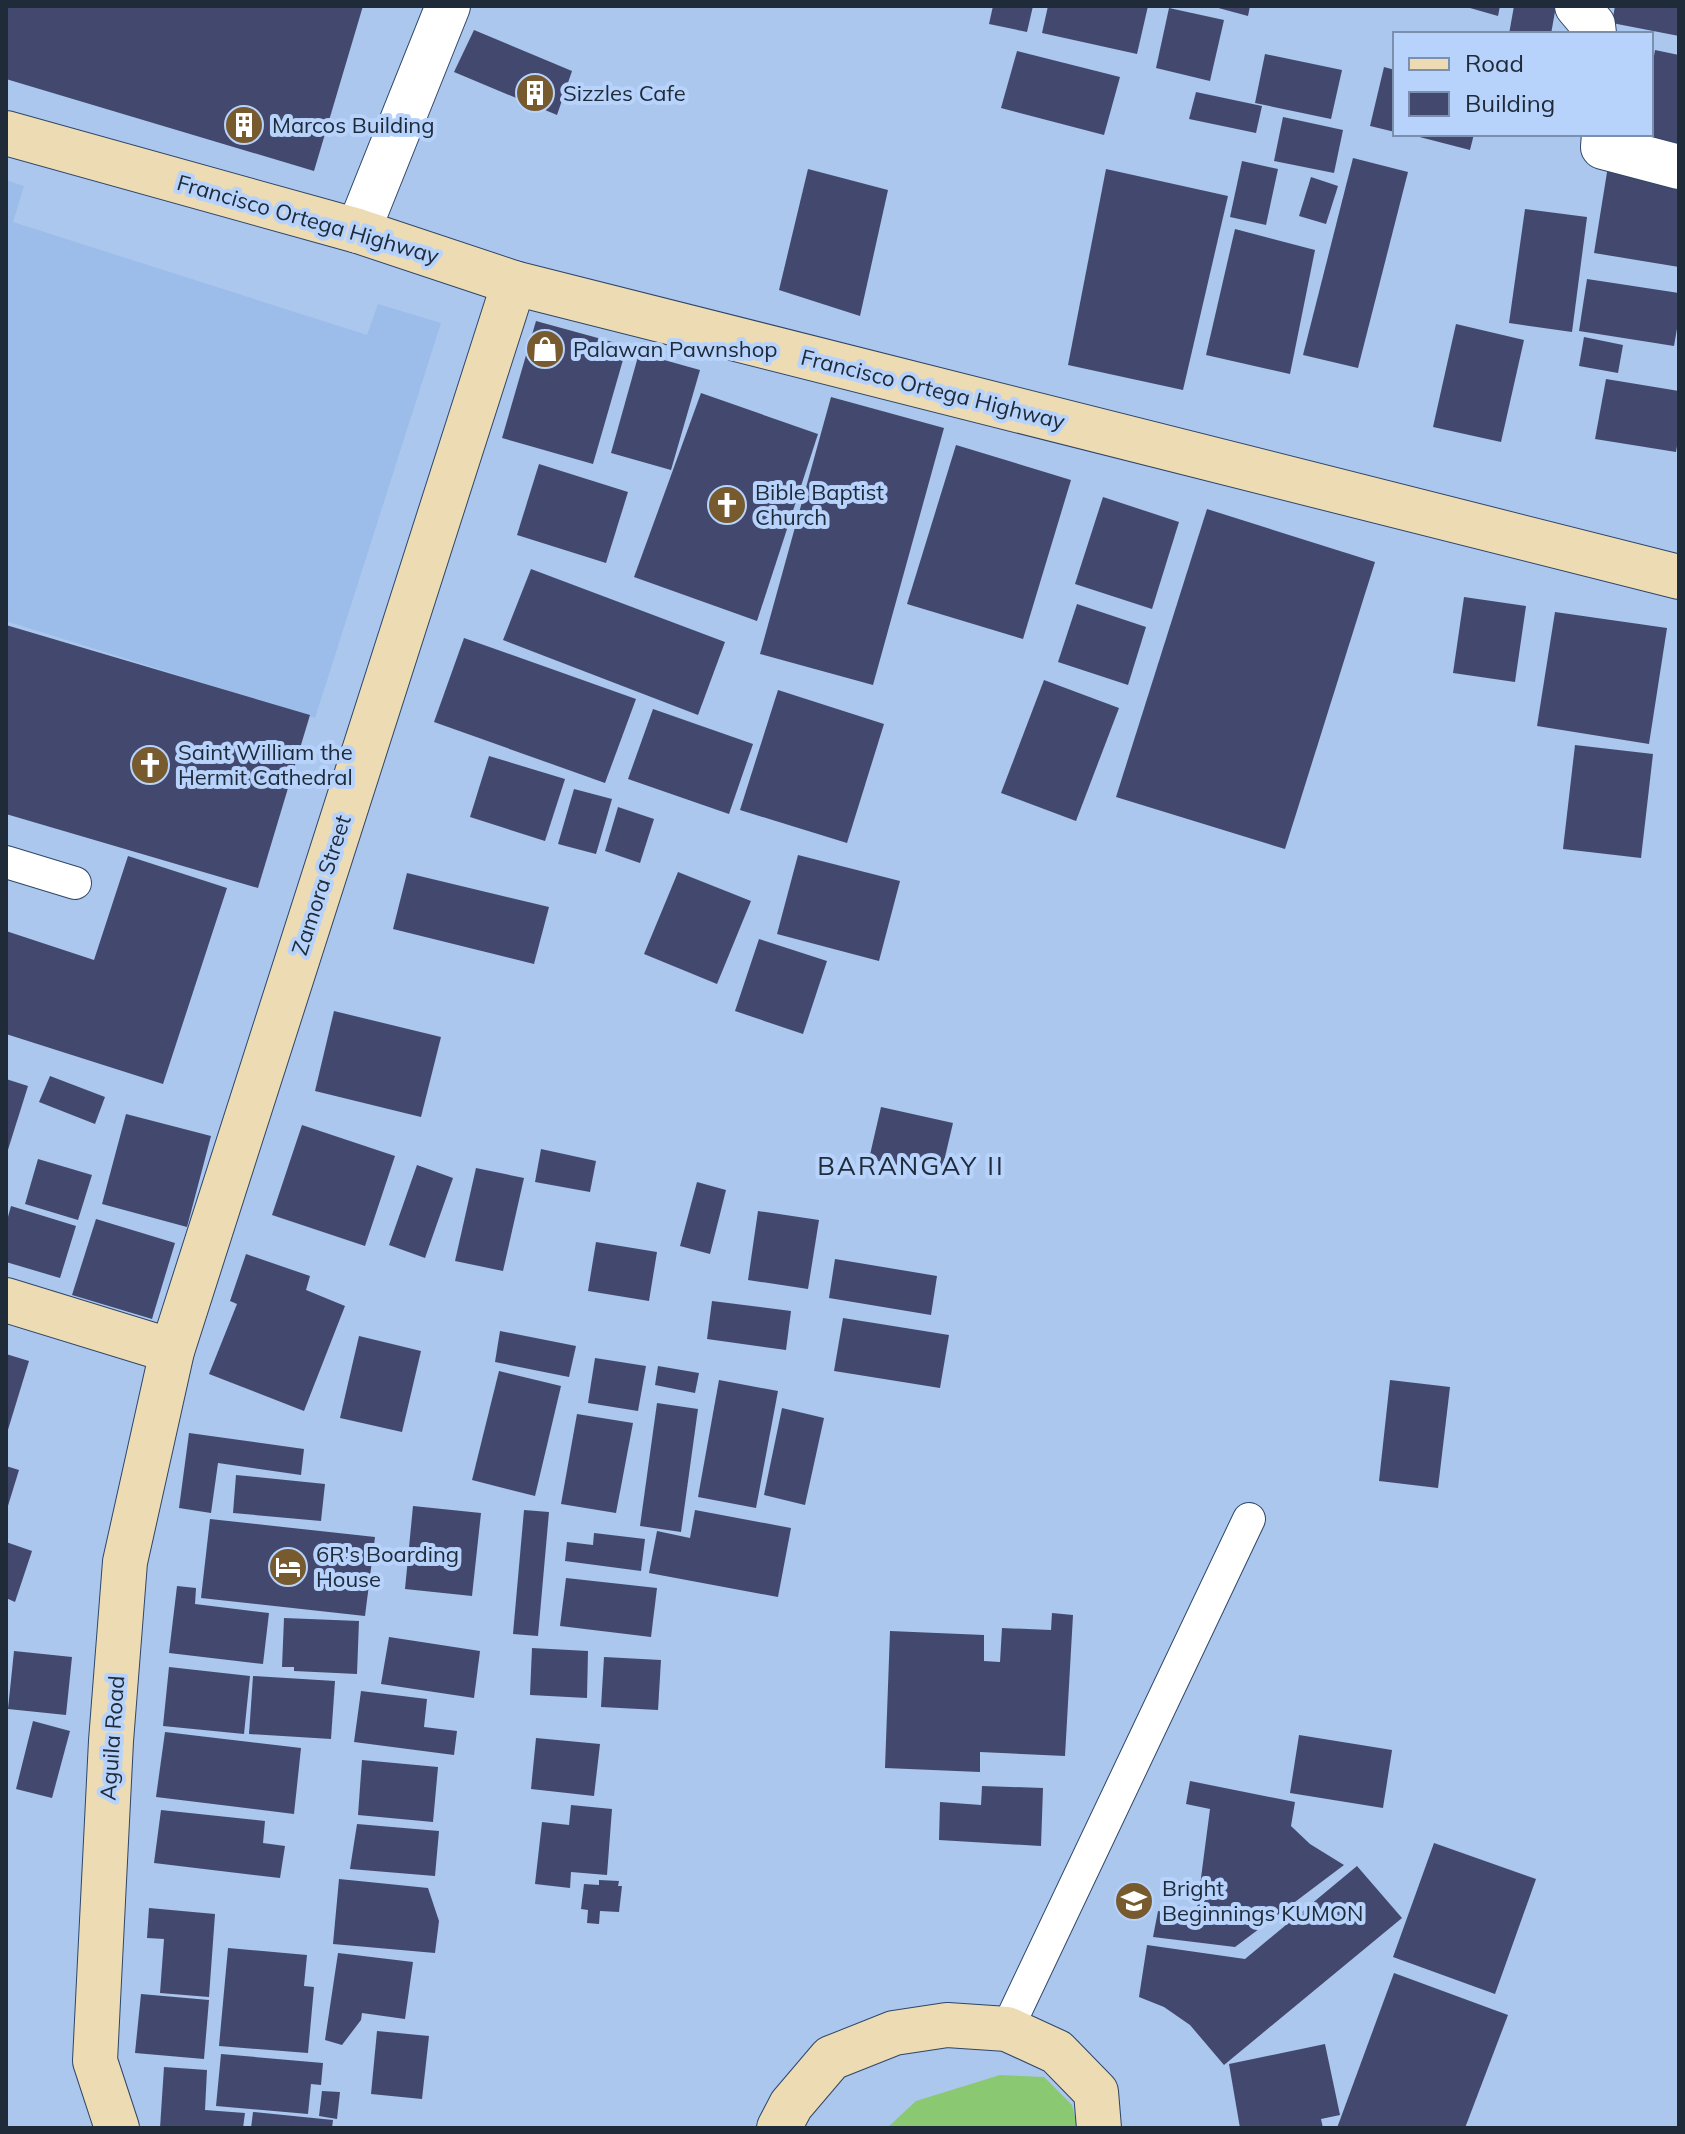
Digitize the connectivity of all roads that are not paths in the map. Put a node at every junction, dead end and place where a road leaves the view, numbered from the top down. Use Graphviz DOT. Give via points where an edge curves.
graph roads {
  1 [pos="448,6"];
  2 [pos="1577,6"];
  3 [pos="1594,32"];
  4 [pos="6,133"];
  5 [pos="1604,136"];
  6 [pos="1679,167"];
  7 [pos="358,231"];
  8 [pos="514,283"];
  9 [pos="1679,577"];
  10 [pos="6,862"];
  11 [pos="75,883"];
  12 [pos="6,1300"];
  13 [pos="172,1351"];
  14 [pos="1249,1519"];
  15 [pos="1007,2029"];
  16 [pos="117,2128"];
  17 [pos="779,2128"];
  18 [pos="1099,2128"];
  1 -- 7 [label="street"];
  2 -- 3 [label="street"];
  4 -- 7 [label="street, Francisco Ortega Highway"];
  5 -- 6 [label="street" via="1603,147"];
  7 -- 8 [label="street, Francisco Ortega Highway"];
  8 -- 9 [label="street, Francisco Ortega Highway"];
  8 -- 13 [label="street, Zamora Street"];
  10 -- 11 [label="lane"];
  12 -- 13 [label="street"];
  13 -- 16 [label="street, Aguila Road" via="125,1562 111,1741 95,2061"];
  14 -- 15 [label="lane"];
  15 -- 17 [label="street" via="947,2025 894,2033 831,2058 791,2105"];
  15 -- 18 [label="street" via="1057,2052 1096,2092"];
}
